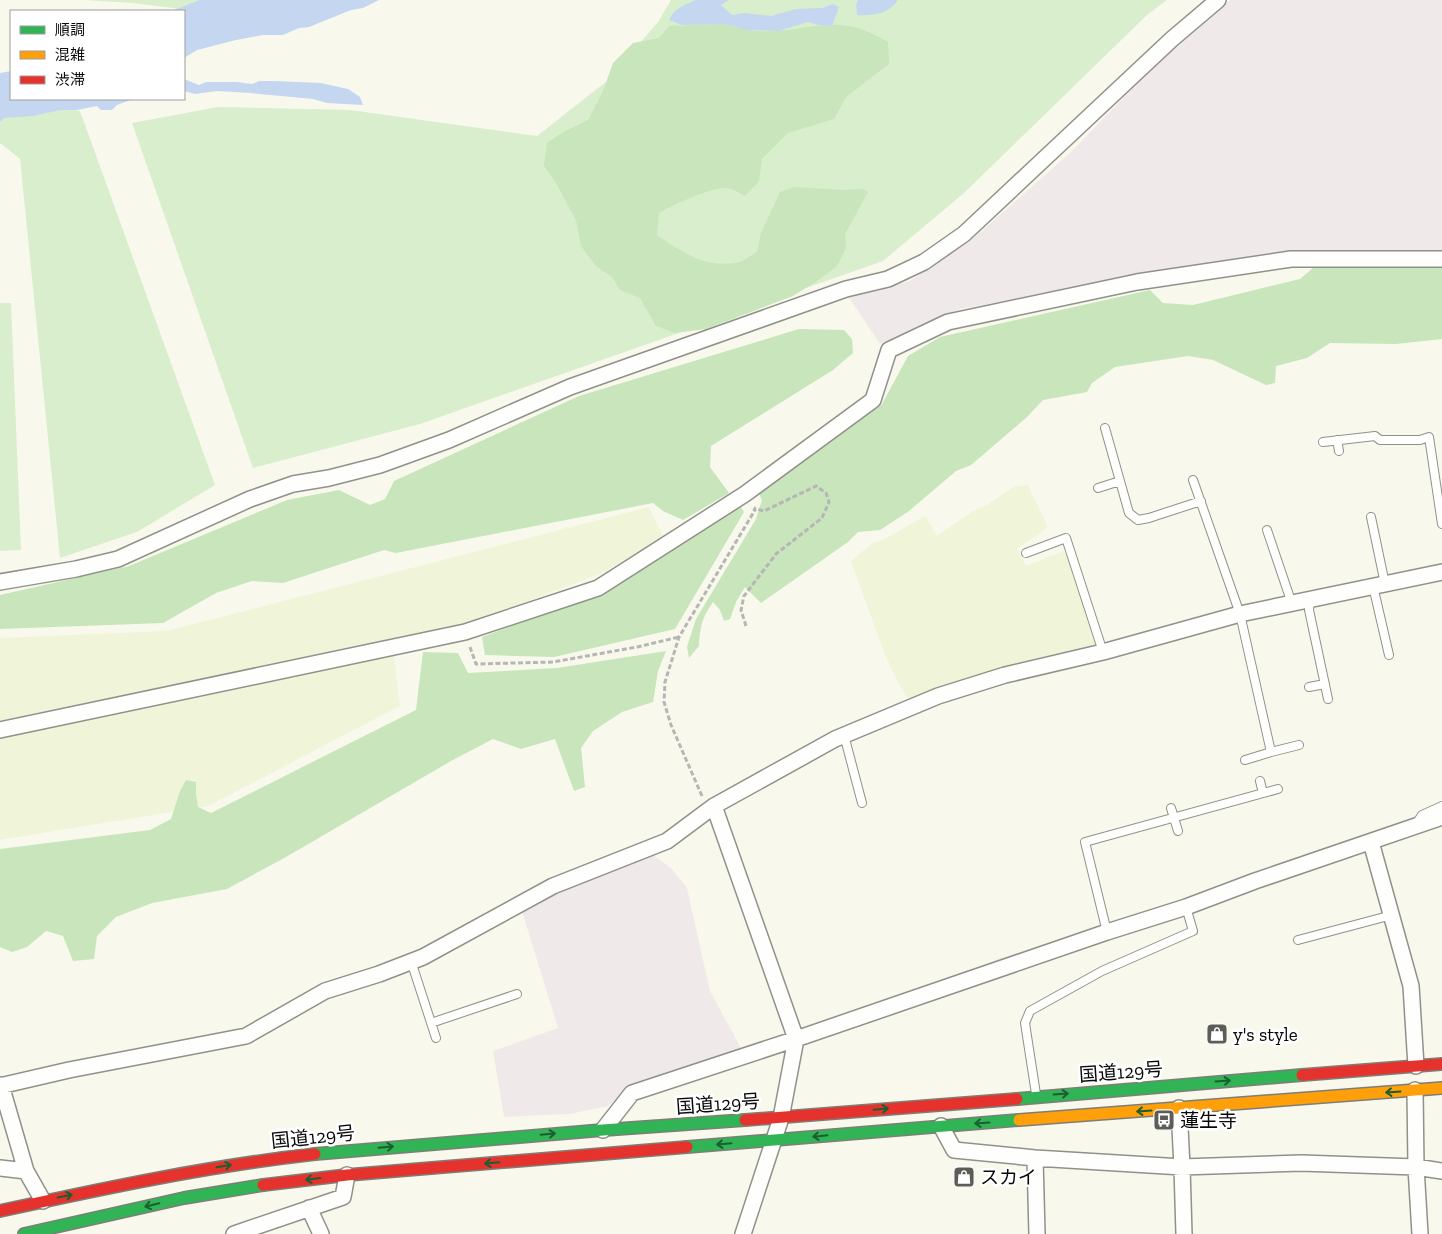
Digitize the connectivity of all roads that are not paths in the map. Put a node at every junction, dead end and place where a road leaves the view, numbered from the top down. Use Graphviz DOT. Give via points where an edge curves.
graph roads {
  1 [pos="1218,0"];
  2 [pos="1442,259"];
  3 [pos="1105,428"];
  4 [pos="1337,440"];
  5 [pos="1323,442"];
  6 [pos="1339,451"];
  7 [pos="1193,480"];
  8 [pos="1120,481"];
  9 [pos="1098,488"];
  10 [pos="1201,500"];
  11 [pos="1371,517"];
  12 [pos="1442,524"];
  13 [pos="1267,530"];
  14 [pos="1026,553"];
  15 [pos="1442,574"];
  16 [pos="0,582"];
  17 [pos="1379,585"];
  18 [pos="1310,600"];
  19 [pos="1290,604"];
  20 [pos="1240,614"];
  21 [pos="1103,652"];
  22 [pos="1389,655"];
  23 [pos="1325,684"];
  24 [pos="1309,686"];
  25 [pos="1328,699"];
  26 [pos="0,730"];
  27 [pos="844,734"];
  28 [pos="1299,744"];
  29 [pos="1271,752"];
  30 [pos="1245,760"];
  31 [pos="1260,781"];
  32 [pos="1278,789"];
  33 [pos="1263,793"];
  34 [pos="862,803"];
  35 [pos="712,808"];
  36 [pos="1171,808"];
  37 [pos="1442,816"];
  38 [pos="1175,818"];
  39 [pos="1178,831"];
  40 [pos="1080,835"];
  41 [pos="1085,842"];
  42 [pos="1371,842"];
  43 [pos="1186,907"];
  44 [pos="1392,915"];
  45 [pos="1107,932"];
  46 [pos="1298,940"];
  47 [pos="410,961"];
  48 [pos="517,994"];
  49 [pos="431,1023"];
  50 [pos="436,1038"];
  51 [pos="796,1039"];
  52 [pos="1442,1064"];
  53 [pos="1416,1066"];
  54 [pos="0,1085"];
  55 [pos="1442,1088"];
  56 [pos="1415,1090"];
  57 [pos="1036,1096"];
  58 [pos="1179,1108"];
  59 [pos="780,1118"];
  60 [pos="941,1126"];
  61 [pos="603,1130"];
  62 [pos="772,1140"];
  63 [pos="1035,1158"];
  64 [pos="1182,1166"];
  65 [pos="1416,1167"];
  66 [pos="0,1168"];
  67 [pos="26,1170"];
  68 [pos="1442,1171"];
  69 [pos="346,1175"];
  70 [pos="43,1200"];
  71 [pos="309,1208"];
  72 [pos="0,1211"];
  73 [pos="47,1231"];
  74 [pos="24,1234"];
  75 [pos="234,1234"];
  76 [pos="321,1234"];
  77 [pos="743,1234"];
  78 [pos="1037,1234"];
  79 [pos="1184,1234"];
  80 [pos="1420,1234"];
  1 -- 16 [label="street" via="964,234 924,262 888,279 846,289 570,387 449,440 380,465 293,484 250,499 118,560"];
  2 -- 26 [label="street" via="1290,259 1137,282 948,322 889,350 873,400 745,494 598,588 465,632"];
  3 -- 8 [label="lane"];
  4 -- 5 [label="lane"];
  4 -- 6 [label="lane"];
  4 -- 12 [label="lane" via="1375,436 1380,440 1429,437"];
  7 -- 10 [label="lane"];
  8 -- 9 [label="lane"];
  8 -- 10 [label="lane" via="1130,513 1138,520"];
  10 -- 20 [label="lane"];
  11 -- 17 [label="lane"];
  13 -- 19 [label="lane"];
  14 -- 21 [label="lane" via="1066,538"];
  15 -- 17 [label="street"];
  17 -- 18 [label="street"];
  17 -- 22 [label="lane"];
  18 -- 19 [label="street"];
  18 -- 23 [label="lane" via="1309,610"];
  19 -- 20 [label="street"];
  20 -- 21 [label="street"];
  20 -- 29 [label="lane"];
  21 -- 27 [label="street" via="1005,675 938,696"];
  23 -- 24 [label="lane"];
  23 -- 25 [label="lane"];
  27 -- 34 [label="lane"];
  27 -- 35 [label="street"];
  28 -- 29 [label="lane"];
  29 -- 30 [label="lane"];
  31 -- 33 [label="lane"];
  32 -- 33 [label="lane"];
  33 -- 38 [label="lane"];
  35 -- 47 [label="street" via="667,841 554,886"];
  35 -- 51 [label="street"];
  36 -- 38 [label="lane"];
  37 -- 42 [label="street"];
  38 -- 39 [label="lane"];
  38 -- 41 [label="lane"];
  40 -- 41 [label="lane"];
  41 -- 45 [label="lane"];
  42 -- 43 [label="street"];
  42 -- 44 [label="street"];
  43 -- 45 [label="street"];
  43 -- 57 [label="lane" via="1192,931 1102,971 1030,1011 1025,1023"];
  44 -- 46 [label="lane"];
  44 -- 53 [label="street" via="1411,986"];
  45 -- 51 [label="street"];
  47 -- 49 [label="lane"];
  47 -- 54 [label="street" via="325,991 246,1036"];
  48 -- 49 [label="lane" via="506,1002"];
  49 -- 50 [label="lane"];
  51 -- 59 [label="street"];
  51 -- 61 [label="street" via="632,1093"];
  52 -- 53 [label="highway, 国道129号"];
  57 -- 53 [label="highway, 国道129号, one-way"];
  54 -- 67 [label="street"];
  55 -- 56 [label="highway"];
  56 -- 58 [label="highway, one-way"];
  56 -- 65 [label="street"];
  59 -- 57 [label="highway, 国道129号, one-way"];
  58 -- 60 [label="highway, one-way"];
  58 -- 64 [label="street"];
  59 -- 61 [label="highway, 国道129号"];
  59 -- 62 [label="street"];
  60 -- 62 [label="highway, one-way"];
  60 -- 63 [label="street" via="954,1150"];
  70 -- 61 [label="highway, 国道129号, one-way" via="246,1162"];
  62 -- 69 [label="highway, one-way"];
  62 -- 77 [label="street"];
  63 -- 64 [label="street"];
  63 -- 78 [label="street"];
  64 -- 65 [label="street" via="1301,1162"];
  64 -- 79 [label="street"];
  65 -- 68 [label="street"];
  65 -- 80 [label="street"];
  66 -- 67 [label="street"];
  67 -- 70 [label="street"];
  69 -- 71 [label="street" via="344,1197"];
  69 -- 73 [label="highway, one-way" via="184,1198"];
  70 -- 72 [label="highway, 国道129号"];
  71 -- 75 [label="street"];
  71 -- 76 [label="street"];
  73 -- 74 [label="highway"];
}
